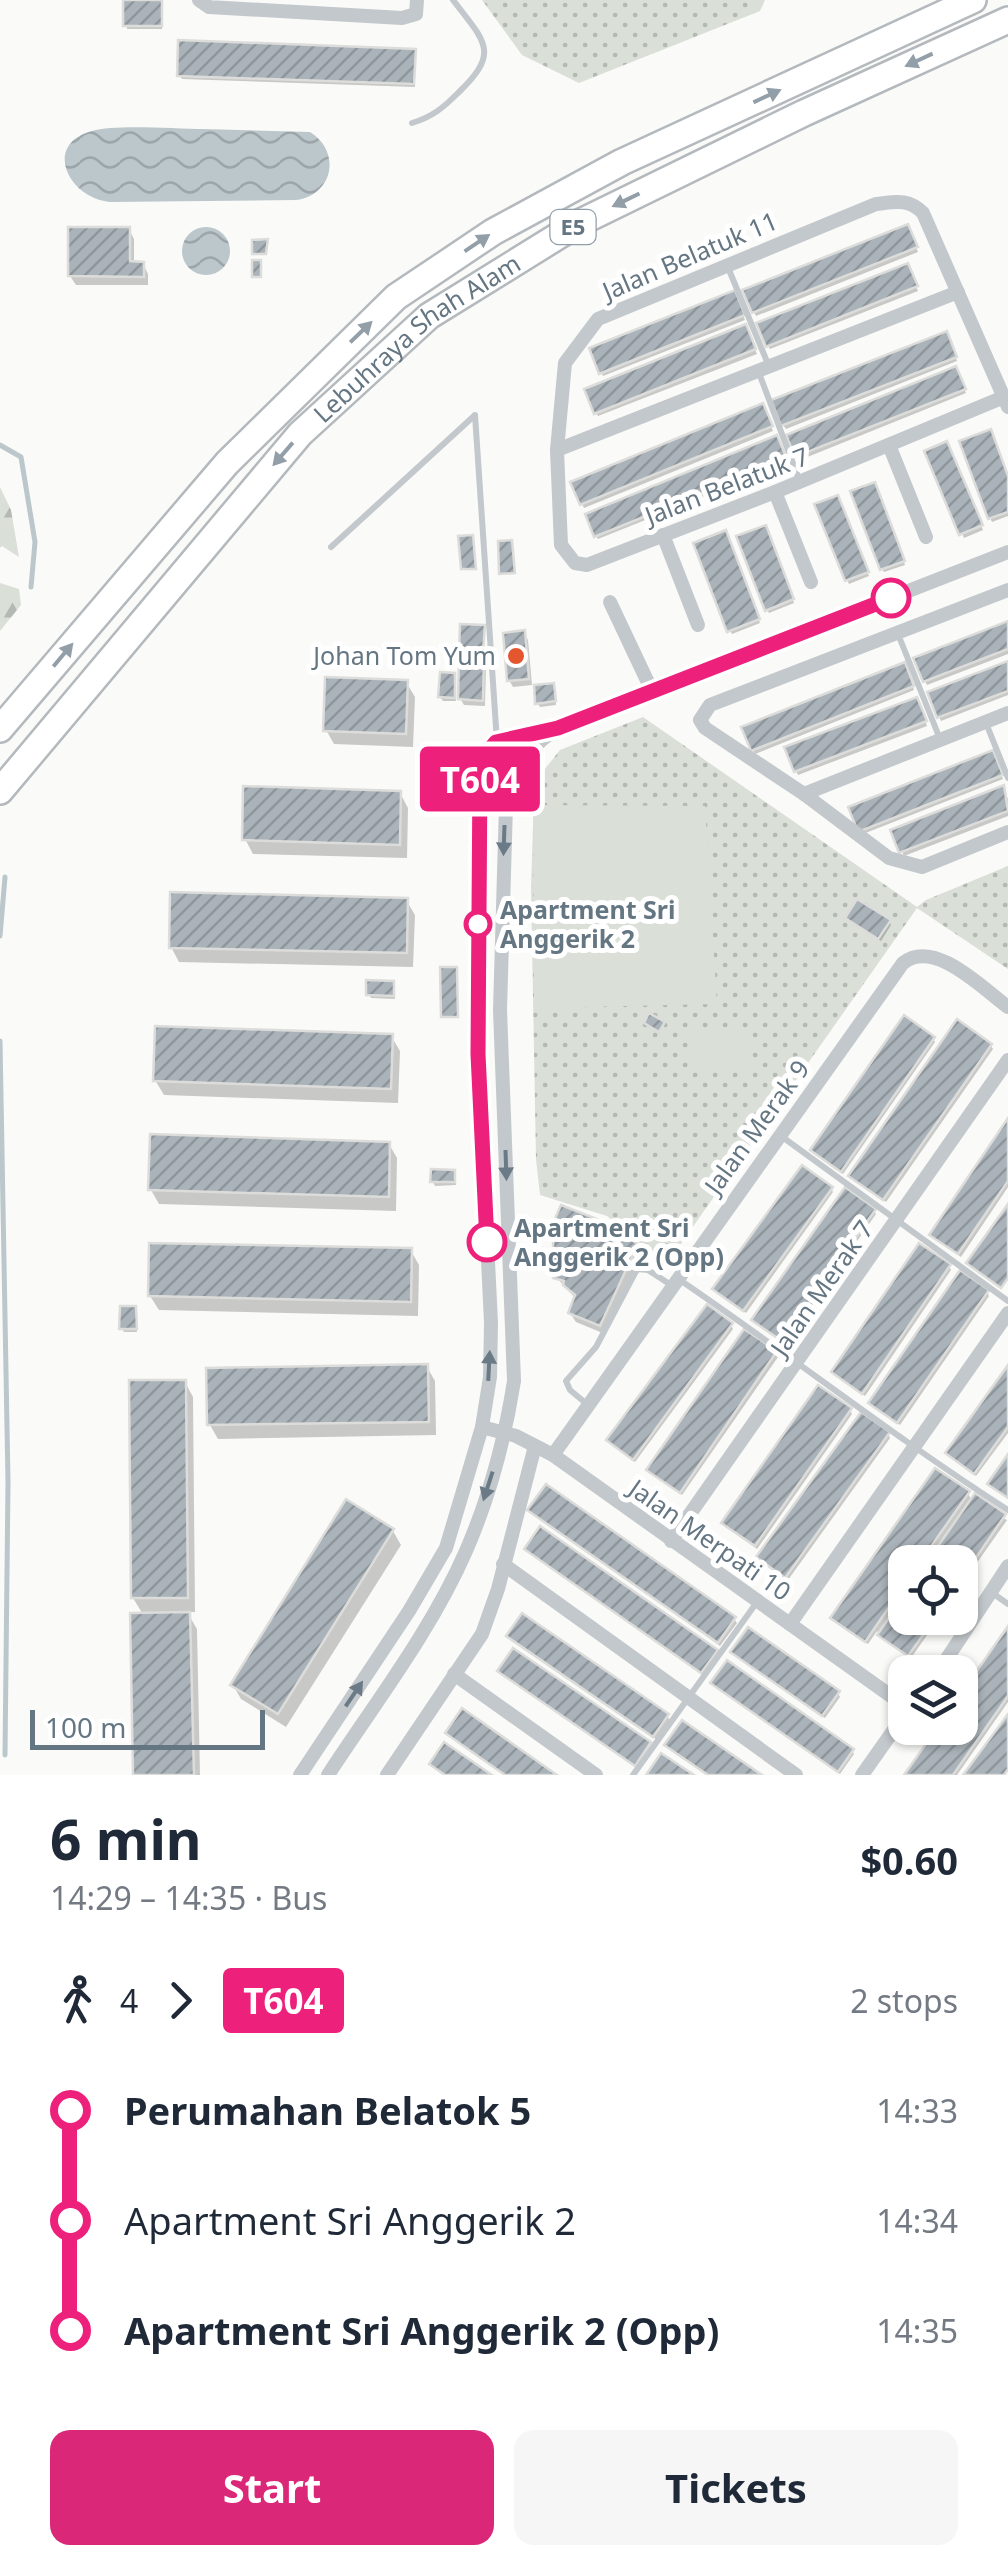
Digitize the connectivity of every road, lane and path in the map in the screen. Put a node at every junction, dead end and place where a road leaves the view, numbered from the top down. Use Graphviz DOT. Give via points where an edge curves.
graph roads {
  1 [pos="199,0"];
  2 [pos="417,0"];
  3 [pos="454,0"];
  4 [pos="974,0"];
  5 [pos="1008,20"];
  6 [pos="412,122"];
  7 [pos="726,264"];
  8 [pos="958,292"];
  9 [pos="764,369"];
  10 [pos="1006,402"];
  11 [pos="889,446"];
  12 [pos="558,450"];
  13 [pos="800,482"];
  14 [pos="776,492"];
  15 [pos="663,535"];
  16 [pos="926,537"];
  17 [pos="331,548"];
  18 [pos="1008,552"];
  19 [pos="811,582"];
  20 [pos="1008,590"];
  21 [pos="610,602"];
  22 [pos="698,625"];
  23 [pos="898,632"];
  24 [pos="652,691"];
  25 [pos="1008,713"];
  26 [pos="986,722"];
  27 [pos="558,728"];
  28 [pos="0,729"];
  29 [pos="941,740"];
  30 [pos="496,742"];
  31 [pos="1008,778"];
  32 [pos="1,794"];
  33 [pos="804,794"];
  34 [pos="1008,832"];
  35 [pos="1008,1007"];
  36 [pos="1008,1060"];
  37 [pos="780,1136"];
  38 [pos="896,1220"];
  39 [pos="674,1281"];
  40 [pos="1008,1301"];
  41 [pos="1008,1313"];
  42 [pos="798,1361"];
  43 [pos="589,1406"];
  44 [pos="482,1427"];
  45 [pos="505,1433"];
  46 [pos="535,1446"];
  47 [pos="913,1449"];
  48 [pos="553,1455"];
  49 [pos="1008,1510"];
  50 [pos="671,1541"];
  51 [pos="503,1564"];
  52 [pos="1008,1566"];
  53 [pos="990,1592"];
  54 [pos="757,1602"];
  55 [pos="1008,1604"];
  56 [pos="790,1624"];
  57 [pos="949,1655"];
  58 [pos="454,1674"];
  59 [pos="888,1694"];
  60 [pos="688,1698"];
  61 [pos="888,1738"];
  62 [pos="392,1773"];
  63 [pos="300,1775"];
  64 [pos="328,1775"];
  65 [pos="596,1775"];
  66 [pos="633,1775"];
  67 [pos="796,1775"];
  68 [pos="862,1775"];
  1 -- 2 [label="street" via="209,7 402,18 416,14"];
  3 -- 6 [label="lane" via="480,35 484,62 441,110"];
  28 -- 4 [label="highway, Lebuhraya Shah Alam / E5, one-way" via="227,463 396,297 494,232 622,162"];
  5 -- 32 [label="highway, Lebuhraya Shah Alam / E5, one-way" via="578,224 429,316 300,434"];
  7 -- 8 [label="street, Jalan Belatuk 11" via="876,204 902,201 923,213"];
  7 -- 9 [label="lane"];
  7 -- 12 [label="street, Jalan Belatuk 11" via="598,319 565,363"];
  8 -- 9 [label="street"];
  8 -- 10 [label="street"];
  9 -- 12 [label="street"];
  9 -- 13 [label="lane"];
  10 -- 11 [label="street, Jalan Belatuk 7"];
  11 -- 13 [label="street, Jalan Belatuk 7"];
  11 -- 16 [label="street"];
  12 -- 15 [label="street, Jalan Belatuk 7" via="561,544 575,563"];
  13 -- 14 [label="street, Jalan Belatuk 7"];
  14 -- 15 [label="street, Jalan Belatuk 7"];
  14 -- 19 [label="street"];
  15 -- 22 [label="street"];
  17 -- 30 [label="lane" via="475,415"];
  18 -- 24 [label="street"];
  20 -- 23 [label="street"];
  21 -- 24 [label="street"];
  23 -- 29 [label="lane"];
  23 -- 33 [label="street" via="710,704 700,720"];
  24 -- 27 [label="street"];
  25 -- 26 [label="street"];
  26 -- 29 [label="street"];
  26 -- 31 [label="lane"];
  27 -- 30 [label="street"];
  27 -- 45 [label="street, one-way" via="526,751 506,805 500,1010 514,1381"];
  29 -- 33 [label="street"];
  44 -- 30 [label="street, one-way" via="491,1323 478,1054 480,772"];
  33 -- 34 [label="street" via="889,858 922,867"];
  35 -- 37 [label="street, Jalan Merak 9" via="934,955 911,956"];
  36 -- 38 [label="street, Jalan Merak 7"];
  37 -- 38 [label="lane"];
  37 -- 39 [label="street, Jalan Merak 9"];
  38 -- 40 [label="lane"];
  38 -- 42 [label="street, Jalan Merak 7"];
  39 -- 42 [label="lane"];
  39 -- 43 [label="street, Jalan Merak 9"];
  39 -- 43 [label="lane" via="648,1270 635,1273 596,1346 566,1381"];
  41 -- 47 [label="street"];
  42 -- 47 [label="lane"];
  42 -- 50 [label="street, Jalan Merak 7"];
  43 -- 48 [label="street, Jalan Merak 9"];
  44 -- 45 [label="street, Jalan Merpati 10"];
  63 -- 44 [label="street, one-way" via="446,1548"];
  45 -- 46 [label="street, Jalan Merpati 10"];
  45 -- 64 [label="street, one-way" via="466,1551 430,1619"];
  46 -- 48 [label="street, Jalan Merpati 10"];
  46 -- 51 [label="street"];
  47 -- 49 [label="lane"];
  47 -- 56 [label="street"];
  48 -- 50 [label="street, Jalan Merpati 10"];
  50 -- 54 [label="street, Jalan Merpati 10"];
  51 -- 58 [label="street" via="482,1634"];
  51 -- 60 [label="street"];
  52 -- 53 [label="street"];
  53 -- 55 [label="lane"];
  53 -- 57 [label="street"];
  54 -- 56 [label="street, Jalan Merpati 10"];
  54 -- 60 [label="lane"];
  56 -- 59 [label="street, Jalan Merpati 10"];
  58 -- 62 [label="street"];
  58 -- 65 [label="street"];
  60 -- 66 [label="lane"];
  60 -- 67 [label="street"];
  61 -- 68 [label="street"];
}
